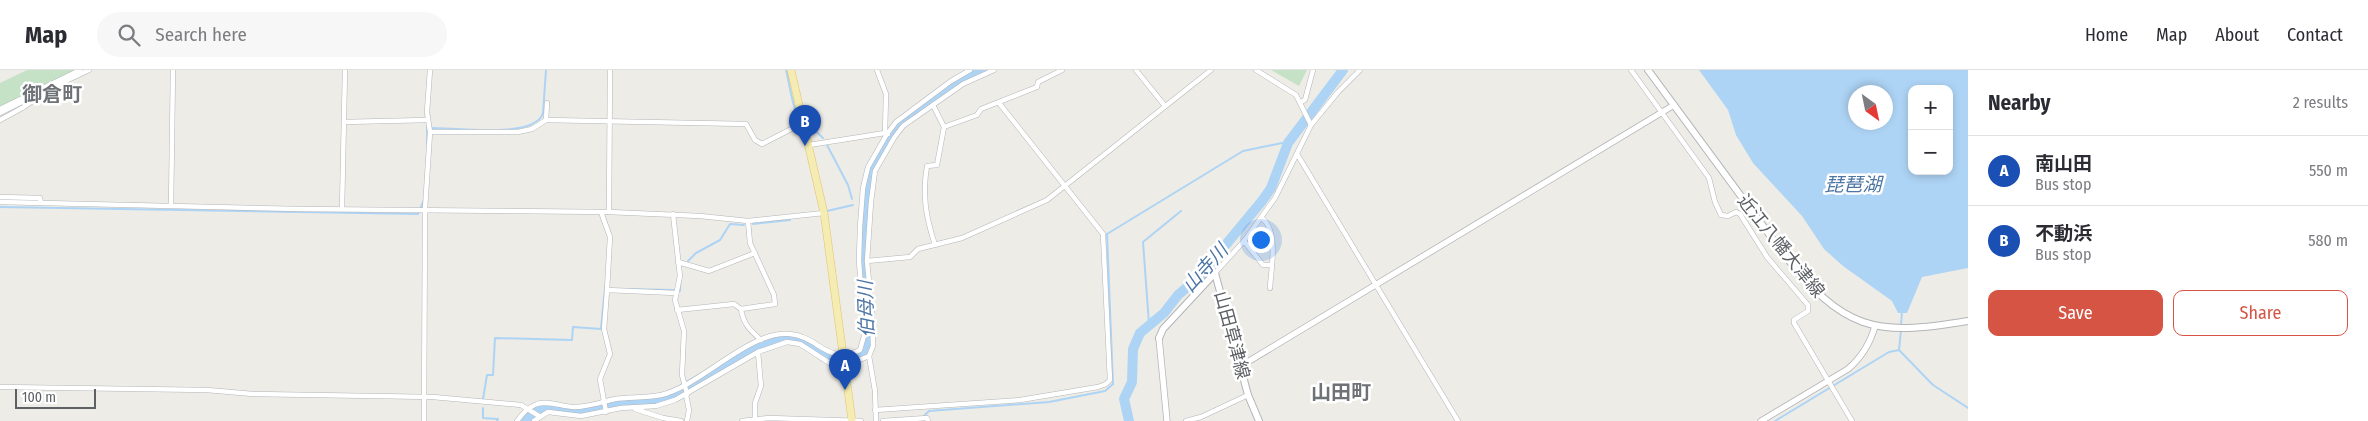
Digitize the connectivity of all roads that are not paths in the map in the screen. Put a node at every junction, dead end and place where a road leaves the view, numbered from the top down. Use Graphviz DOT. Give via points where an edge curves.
graph roads {
  1 [pos="80,70"];
  2 [pos="89,70"];
  3 [pos="173,70"];
  4 [pos="345,70"];
  5 [pos="430,70"];
  6 [pos="610,70"];
  7 [pos="791,70"];
  8 [pos="877,70"];
  9 [pos="970,70"];
  10 [pos="994,70"];
  11 [pos="1062,70"];
  12 [pos="1136,70"];
  13 [pos="1211,70"];
  14 [pos="1256,70"];
  15 [pos="1314,70"];
  16 [pos="1360,70"];
  17 [pos="1631,70"];
  18 [pos="1648,70"];
  19 [pos="53,87"];
  20 [pos="1301,102"];
  21 [pos="999,103"];
  22 [pos="547,104"];
  23 [pos="933,105"];
  24 [pos="1674,105"];
  25 [pos="1165,106"];
  26 [pos="0,111"];
  27 [pos="1662,113"];
  28 [pos="0,120"];
  29 [pos="427,120"];
  30 [pos="546,120"];
  31 [pos="344,122"];
  32 [pos="609,122"];
  33 [pos="1310,123"];
  34 [pos="803,124"];
  35 [pos="944,127"];
  36 [pos="430,132"];
  37 [pos="886,133"];
  38 [pos="894,138"];
  39 [pos="809,145"];
  40 [pos="1298,154"];
  41 [pos="1064,186"];
  42 [pos="0,197"];
  43 [pos="0,202"];
  44 [pos="862,202"];
  45 [pos="871,202"];
  46 [pos="41,203"];
  47 [pos="170,206"];
  48 [pos="342,208"];
  49 [pos="425,209"];
  50 [pos="601,212"];
  51 [pos="609,212"];
  52 [pos="824,213"];
  53 [pos="673,214"];
  54 [pos="1262,218"];
  55 [pos="748,221"];
  56 [pos="1244,241"];
  57 [pos="935,245"];
  58 [pos="755,253"];
  59 [pos="867,261"];
  60 [pos="678,262"];
  61 [pos="1271,265"];
  62 [pos="1215,273"];
  63 [pos="1376,284"];
  64 [pos="1270,288"];
  65 [pos="607,290"];
  66 [pos="676,293"];
  67 [pos="741,309"];
  68 [pos="677,310"];
  69 [pos="1968,321"];
  70 [pos="1876,326"];
  71 [pos="1159,338"];
  72 [pos="759,341"];
  73 [pos="759,351"];
  74 [pos="844,355"];
  75 [pos="869,356"];
  76 [pos="845,366"];
  77 [pos="1241,366"];
  78 [pos="684,385"];
  79 [pos="1831,385"];
  80 [pos="0,387"];
  81 [pos="686,394"];
  82 [pos="1248,395"];
  83 [pos="423,397"];
  84 [pos="603,402"];
  85 [pos="634,407"];
  86 [pos="530,410"];
  87 [pos="875,410"];
  88 [pos="606,412"];
  89 [pos="538,415"];
  90 [pos="755,419"];
  91 [pos="424,421"];
  92 [pos="517,421"];
  93 [pos="534,421"];
  94 [pos="681,421"];
  95 [pos="687,421"];
  96 [pos="742,421"];
  97 [pos="852,421"];
  98 [pos="861,421"];
  99 [pos="876,421"];
  100 [pos="883,421"];
  101 [pos="928,421"];
  102 [pos="1167,421"];
  103 [pos="1186,421"];
  104 [pos="1260,421"];
  105 [pos="1458,421"];
  106 [pos="1761,421"];
  107 [pos="1852,421"];
  1 -- 26 [label="street"];
  2 -- 19 [label="street"];
  3 -- 47 [label="street"];
  4 -- 31 [label="street"];
  5 -- 29 [label="street"];
  6 -- 32 [label="street"];
  7 -- 34 [label="main road"];
  8 -- 37 [label="street" via="886,94"];
  9 -- 37 [label="street" via="896,122"];
  10 -- 23 [label="street" via="963,84"];
  11 -- 21 [label="street" via="1038,82 1037,87"];
  12 -- 25 [label="street"];
  13 -- 25 [label="street"];
  14 -- 20 [label="street" via="1296,94"];
  15 -- 20 [label="street" via="1305,100"];
  16 -- 33 [label="street"];
  17 -- 27 [label="street"];
  18 -- 24 [label="main road, 近江八幡大津線"];
  19 -- 26 [label="street"];
  19 -- 28 [label="street"];
  20 -- 33 [label="street"];
  21 -- 35 [label="street"];
  21 -- 41 [label="street"];
  22 -- 30 [label="street"];
  23 -- 35 [label="street"];
  23 -- 38 [label="street" via="903,126"];
  24 -- 27 [label="street"];
  24 -- 70 [label="main road, 近江八幡大津線" via="1806,281 1832,306"];
  25 -- 41 [label="street"];
  27 -- 63 [label="street"];
  27 -- 79 [label="street" via="1709,178 1721,215 1740,214 1767,257 1808,305 1808,311 1794,323"];
  29 -- 31 [label="street"];
  29 -- 36 [label="street"];
  30 -- 32 [label="street"];
  30 -- 36 [label="street" via="532,129 518,132"];
  31 -- 48 [label="street"];
  32 -- 34 [label="street" via="746,124 755,140 762,144"];
  32 -- 51 [label="street"];
  33 -- 40 [label="street"];
  34 -- 39 [label="main road"];
  35 -- 57 [label="street" via="937,164 927,166 926,176 924,210"];
  36 -- 49 [label="street"];
  37 -- 38 [label="street"];
  37 -- 39 [label="street"];
  37 -- 44 [label="street" via="868,167"];
  38 -- 45 [label="street" via="875,172"];
  39 -- 52 [label="main road"];
  40 -- 54 [label="street"];
  40 -- 63 [label="street"];
  41 -- 57 [label="street" via="1047,200 1009,218 962,238"];
  41 -- 87 [label="street" via="1103,234 1108,382 1098,388 1020,400"];
  42 -- 46 [label="street" via="40,198"];
  43 -- 46 [label="street"];
  44 -- 45 [label="street"];
  44 -- 74 [label="street" via="859,260 863,343 860,350"];
  45 -- 59 [label="street"];
  46 -- 47 [label="street"];
  47 -- 48 [label="street"];
  48 -- 49 [label="street"];
  49 -- 50 [label="street"];
  49 -- 83 [label="street"];
  50 -- 51 [label="street"];
  50 -- 65 [label="street" via="610,237"];
  51 -- 53 [label="street"];
  52 -- 55 [label="street"];
  52 -- 74 [label="main road"];
  53 -- 55 [label="street"];
  53 -- 60 [label="street"];
  54 -- 56 [label="street"];
  54 -- 61 [label="street" via="1268,223 1271,238"];
  55 -- 58 [label="street" via="750,243"];
  56 -- 61 [label="street" via="1263,265"];
  56 -- 62 [label="street"];
  57 -- 59 [label="street" via="918,249 910,257"];
  58 -- 60 [label="street" via="709,272"];
  58 -- 67 [label="street" via="775,304"];
  59 -- 75 [label="street" via="873,346"];
  60 -- 66 [label="street" via="680,276"];
  61 -- 64 [label="street"];
  62 -- 71 [label="main road, 山田草津線" via="1163,329"];
  62 -- 77 [label="main road, 山田草津線"];
  63 -- 77 [label="street"];
  63 -- 105 [label="street"];
  65 -- 66 [label="street"];
  65 -- 84 [label="street" via="604,329 610,354 600,379"];
  66 -- 68 [label="street"];
  67 -- 68 [label="street" via="728,304"];
  67 -- 72 [label="street" via="743,320"];
  68 -- 78 [label="street" via="684,331"];
  69 -- 70 [label="main road, 近江八幡大津線" via="1901,329"];
  70 -- 79 [label="street" via="1860,357"];
  71 -- 102 [label="street"];
  72 -- 73 [label="street"];
  72 -- 74 [label="street" via="779,334 804,336 830,353"];
  72 -- 78 [label="street"];
  73 -- 76 [label="street" via="787,342 800,344 831,364"];
  73 -- 81 [label="street"];
  73 -- 90 [label="street" via="761,386 755,403"];
  74 -- 76 [label="main road"];
  75 -- 76 [label="street"];
  75 -- 87 [label="street"];
  76 -- 97 [label="main road"];
  77 -- 82 [label="main road, 山田草津線"];
  78 -- 81 [label="street"];
  78 -- 84 [label="street" via="657,396"];
  79 -- 106 [label="street"];
  79 -- 107 [label="street"];
  80 -- 83 [label="street"];
  81 -- 85 [label="street" via="656,406"];
  81 -- 95 [label="street"];
  82 -- 103 [label="street"];
  82 -- 104 [label="main road, 山田草津線"];
  83 -- 86 [label="street" via="520,405"];
  83 -- 91 [label="street"];
  84 -- 86 [label="street" via="577,407 543,403"];
  84 -- 88 [label="street"];
  85 -- 88 [label="street"];
  85 -- 94 [label="street"];
  86 -- 89 [label="street"];
  86 -- 92 [label="street"];
  87 -- 99 [label="street"];
  88 -- 89 [label="street" via="581,416 548,412"];
  89 -- 93 [label="street"];
  90 -- 96 [label="street"];
  90 -- 97 [label="street"];
  97 -- 98 [label="street"];
  100 -- 101 [label="street" via="927,418"];
}
